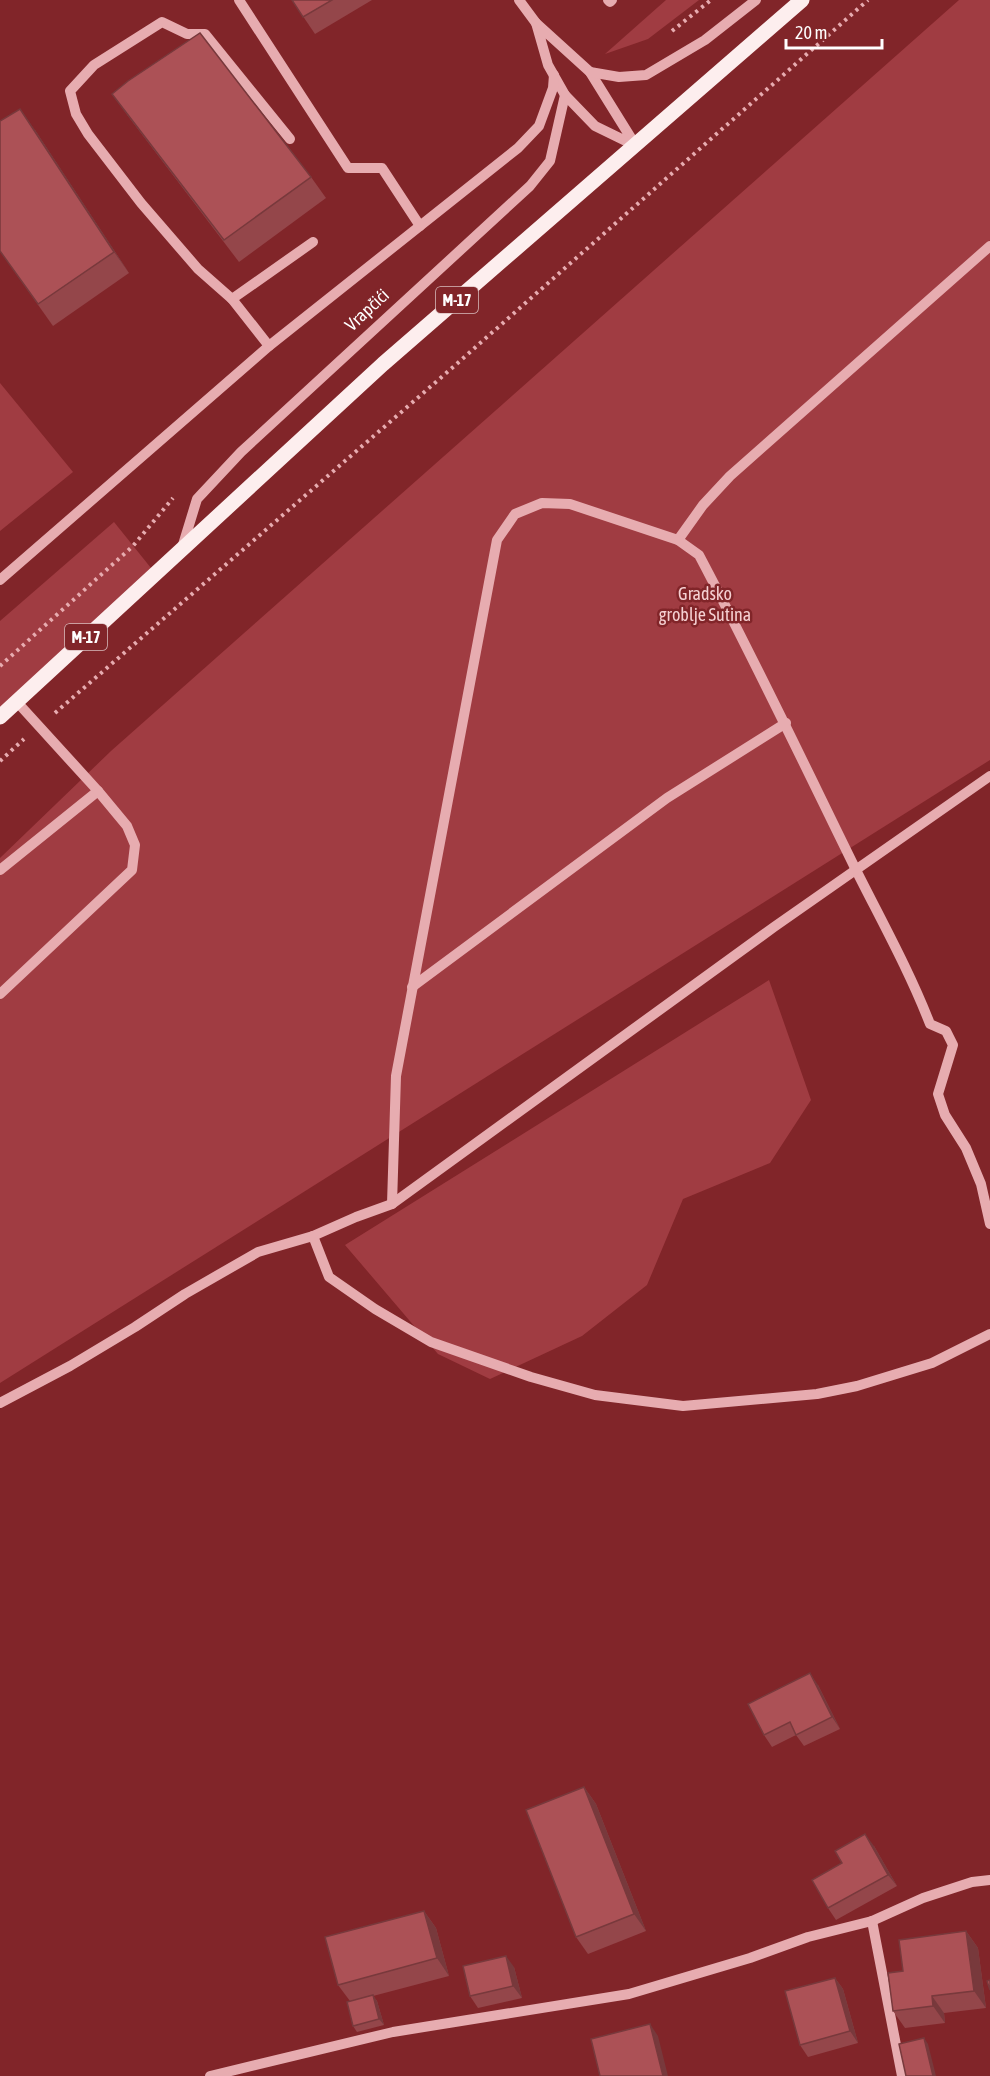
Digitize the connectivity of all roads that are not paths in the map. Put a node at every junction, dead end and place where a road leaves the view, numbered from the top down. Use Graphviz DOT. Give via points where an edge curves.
graph roads {
  1 [pos="239,0"];
  2 [pos="519,0"];
  3 [pos="528,0"];
  4 [pos="756,0"];
  5 [pos="802,0"];
  6 [pos="536,23"];
  7 [pos="590,72"];
  8 [pos="554,75"];
  9 [pos="565,95"];
  10 [pos="290,139"];
  11 [pos="636,146"];
  12 [pos="420,226"];
  13 [pos="313,242"];
  14 [pos="990,246"];
  15 [pos="232,299"];
  16 [pos="269,346"];
  17 [pos="678,540"];
  18 [pos="182,548"];
  19 [pos="0,580"];
  20 [pos="17,702"];
  21 [pos="0,717"];
  22 [pos="786,723"];
  23 [pos="990,776"];
  24 [pos="98,791"];
  25 [pos="856,869"];
  26 [pos="0,870"];
  27 [pos="412,987"];
  28 [pos="0,994"];
  29 [pos="392,1204"];
  30 [pos="990,1224"];
  31 [pos="313,1236"];
  32 [pos="990,1334"];
  33 [pos="0,1403"];
  34 [pos="990,1880"];
  35 [pos="873,1921"];
  36 [pos="210,2076"];
  37 [pos="902,2076"];
  1 -- 12 [label="street" via="348,168 382,168"];
  2 -- 6 [label="street"];
  3 -- 6 [label="street"];
  4 -- 7 [label="street" via="705,40 646,75 619,77"];
  5 -- 11 [label="main road, Vrapčići / M-17"];
  6 -- 7 [label="street"];
  6 -- 8 [label="street"];
  7 -- 11 [label="street"];
  8 -- 9 [label="street"];
  8 -- 12 [label="street" via="554,88 538,126 518,148"];
  9 -- 11 [label="street" via="595,126"];
  9 -- 18 [label="street, Vrapčići" via="550,161 530,186 241,452 197,499"];
  10 -- 15 [label="street" via="206,34 187,34 162,22 94,65 70,90 76,114 88,134 141,203 198,269"];
  11 -- 18 [label="main road, Vrapčići / M-17" via="383,364"];
  12 -- 16 [label="street"];
  13 -- 15 [label="street"];
  14 -- 17 [label="street" via="730,476"];
  15 -- 16 [label="street"];
  16 -- 19 [label="street"];
  17 -- 22 [label="street" via="699,555"];
  17 -- 27 [label="street" via="570,504 543,503 515,514 497,540"];
  18 -- 20 [label="main road, Vrapčići / M-17"];
  20 -- 21 [label="main road, Vrapčići / M-17"];
  20 -- 24 [label="street"];
  22 -- 25 [label="street"];
  22 -- 27 [label="street" via="667,798"];
  23 -- 25 [label="street"];
  24 -- 26 [label="street"];
  24 -- 28 [label="street" via="127,826 135,845 132,870"];
  25 -- 29 [label="street"];
  25 -- 30 [label="street" via="930,1024 946,1031 953,1045 938,1094 981,1184"];
  27 -- 29 [label="street" via="396,1076"];
  29 -- 31 [label="street"];
  31 -- 32 [label="street" via="329,1277 430,1342 595,1395 683,1406 817,1394 932,1363"];
  31 -- 33 [label="street" via="258,1252 70,1366"];
  34 -- 35 [label="street" via="923,1898"];
  35 -- 36 [label="street" via="808,1937 629,1994 393,2032"];
  35 -- 37 [label="street"];
}
